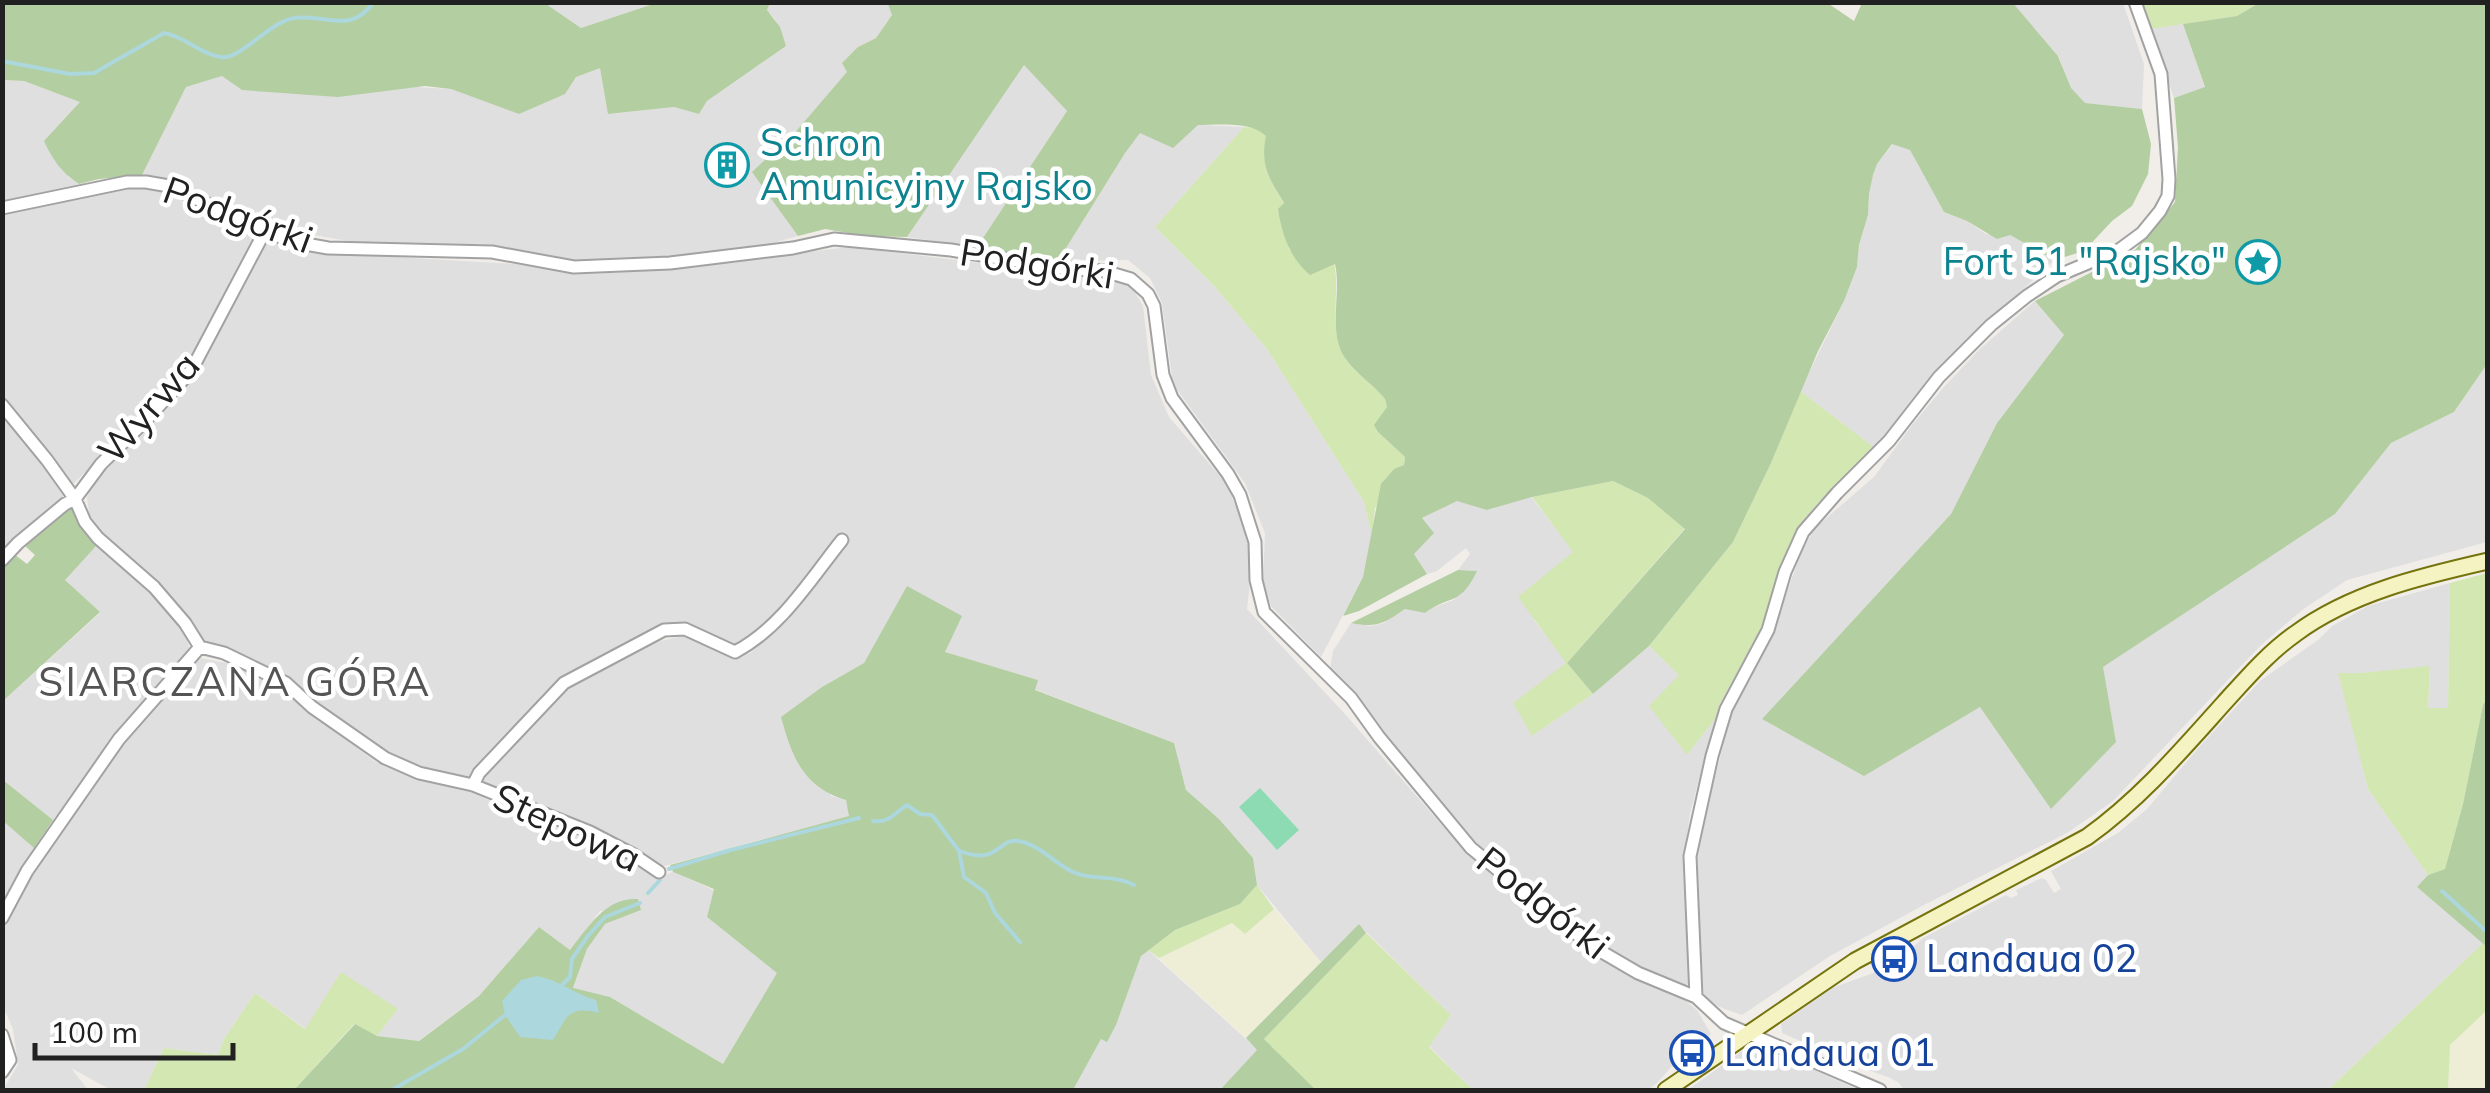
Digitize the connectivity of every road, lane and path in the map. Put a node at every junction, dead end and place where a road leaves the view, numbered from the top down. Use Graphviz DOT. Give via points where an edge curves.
graph roads {
  1 [pos="2135,2"];
  2 [pos="2,208"];
  3 [pos="265,231"];
  4 [pos="2,405"];
  5 [pos="75,500"];
  6 [pos="842,540"];
  7 [pos="2,560"];
  8 [pos="2488,561"];
  9 [pos="200,647"];
  10 [pos="473,785"];
  11 [pos="660,872"];
  12 [pos="2,918"];
  13 [pos="1696,997"];
  14 [pos="1747,1034"];
  15 [pos="2,1035"];
  16 [pos="2,1072"];
  17 [pos="1666,1090"];
  18 [pos="1880,1090"];
  1 -- 13 [label="street" via="2161,74 2168,196 2142,233 2119,250 2057,276 1991,326 1804,532 1712,756 1690,856"];
  2 -- 3 [label="street, Podgórki" via="146,182 169,186"];
  3 -- 5 [label="street, Wyrwa" via="191,371 100,464"];
  3 -- 13 [label="street, Podgórki" via="328,248 492,252 574,267 670,263 834,239 1104,271 1132,280 1154,306 1162,375 1172,398 1240,495 1256,542 1264,612 1351,698 1471,848 1590,945"];
  4 -- 5 [label="street"];
  5 -- 7 [label="street, Wyrwa"];
  5 -- 9 [label="street" via="98,538 162,596"];
  6 -- 10 [label="street, Stepowa" via="755,641 735,652 685,629 664,630 564,682"];
  8 -- 14 [label="street" via="2386,588 2319,618 2270,654 2110,821 1855,960"];
  9 -- 10 [label="street, Stepowa" via="286,683 385,758"];
  9 -- 12 [label="street" via="120,739 27,870"];
  10 -- 11 [label="street, Stepowa" via="590,832"];
  13 -- 14 [label="street, Podgórki"];
  14 -- 17 [label="street"];
  14 -- 18 [label="street, Podgórki"];
  15 -- 16 [label="street" via="10,1060"];
}
